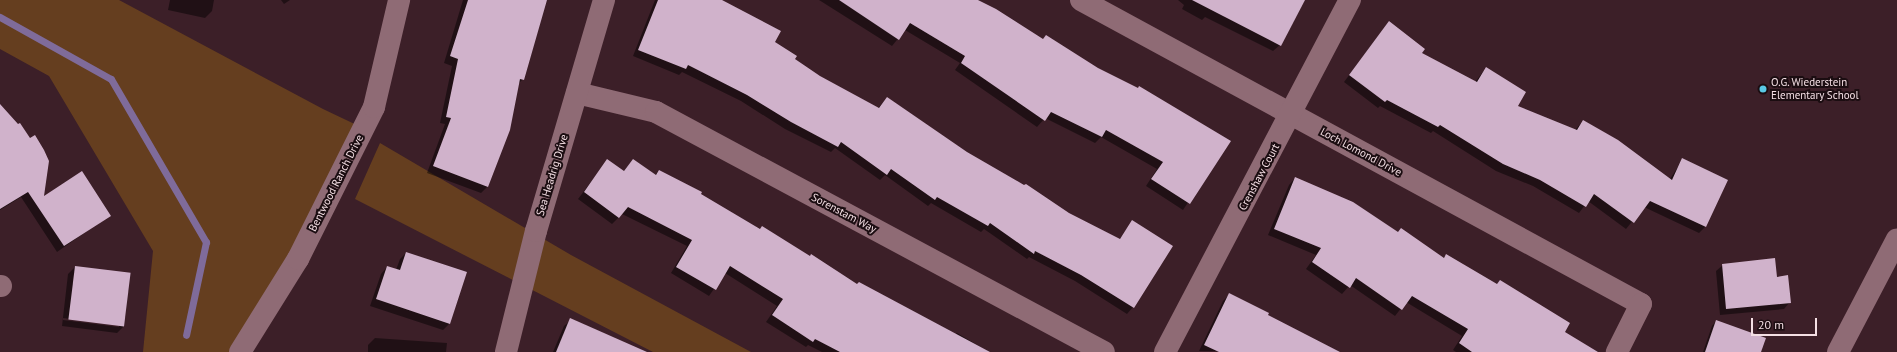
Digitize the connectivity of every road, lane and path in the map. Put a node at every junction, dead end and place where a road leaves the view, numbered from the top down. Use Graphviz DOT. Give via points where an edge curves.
graph roads {
  1 [pos="399,0"];
  2 [pos="604,0"];
  3 [pos="1081,0"];
  4 [pos="1350,0"];
  5 [pos="577,93"];
  6 [pos="1292,114"];
  7 [pos="1897,240"];
  8 [pos="240,352"];
  9 [pos="506,352"];
  10 [pos="1104,352"];
  11 [pos="1165,352"];
  12 [pos="1617,352"];
  13 [pos="1838,352"];
  1 -- 8 [label="street, Bentwood Ranch Drive" via="374,107 298,259"];
  2 -- 5 [label="street, Sea Headrig Drive"];
  3 -- 6 [label="street, Loch Lomond Drive"];
  4 -- 6 [label="street, Crenshaw Court"];
  5 -- 9 [label="street, Sea Headrig Drive" via="536,231"];
  5 -- 10 [label="street, Sorenstam Way" via="656,112"];
  6 -- 11 [label="street, Crenshaw Court"];
  6 -- 12 [label="street, Loch Lomond Drive" via="1641,304"];
  7 -- 13 [label="street"];
}
